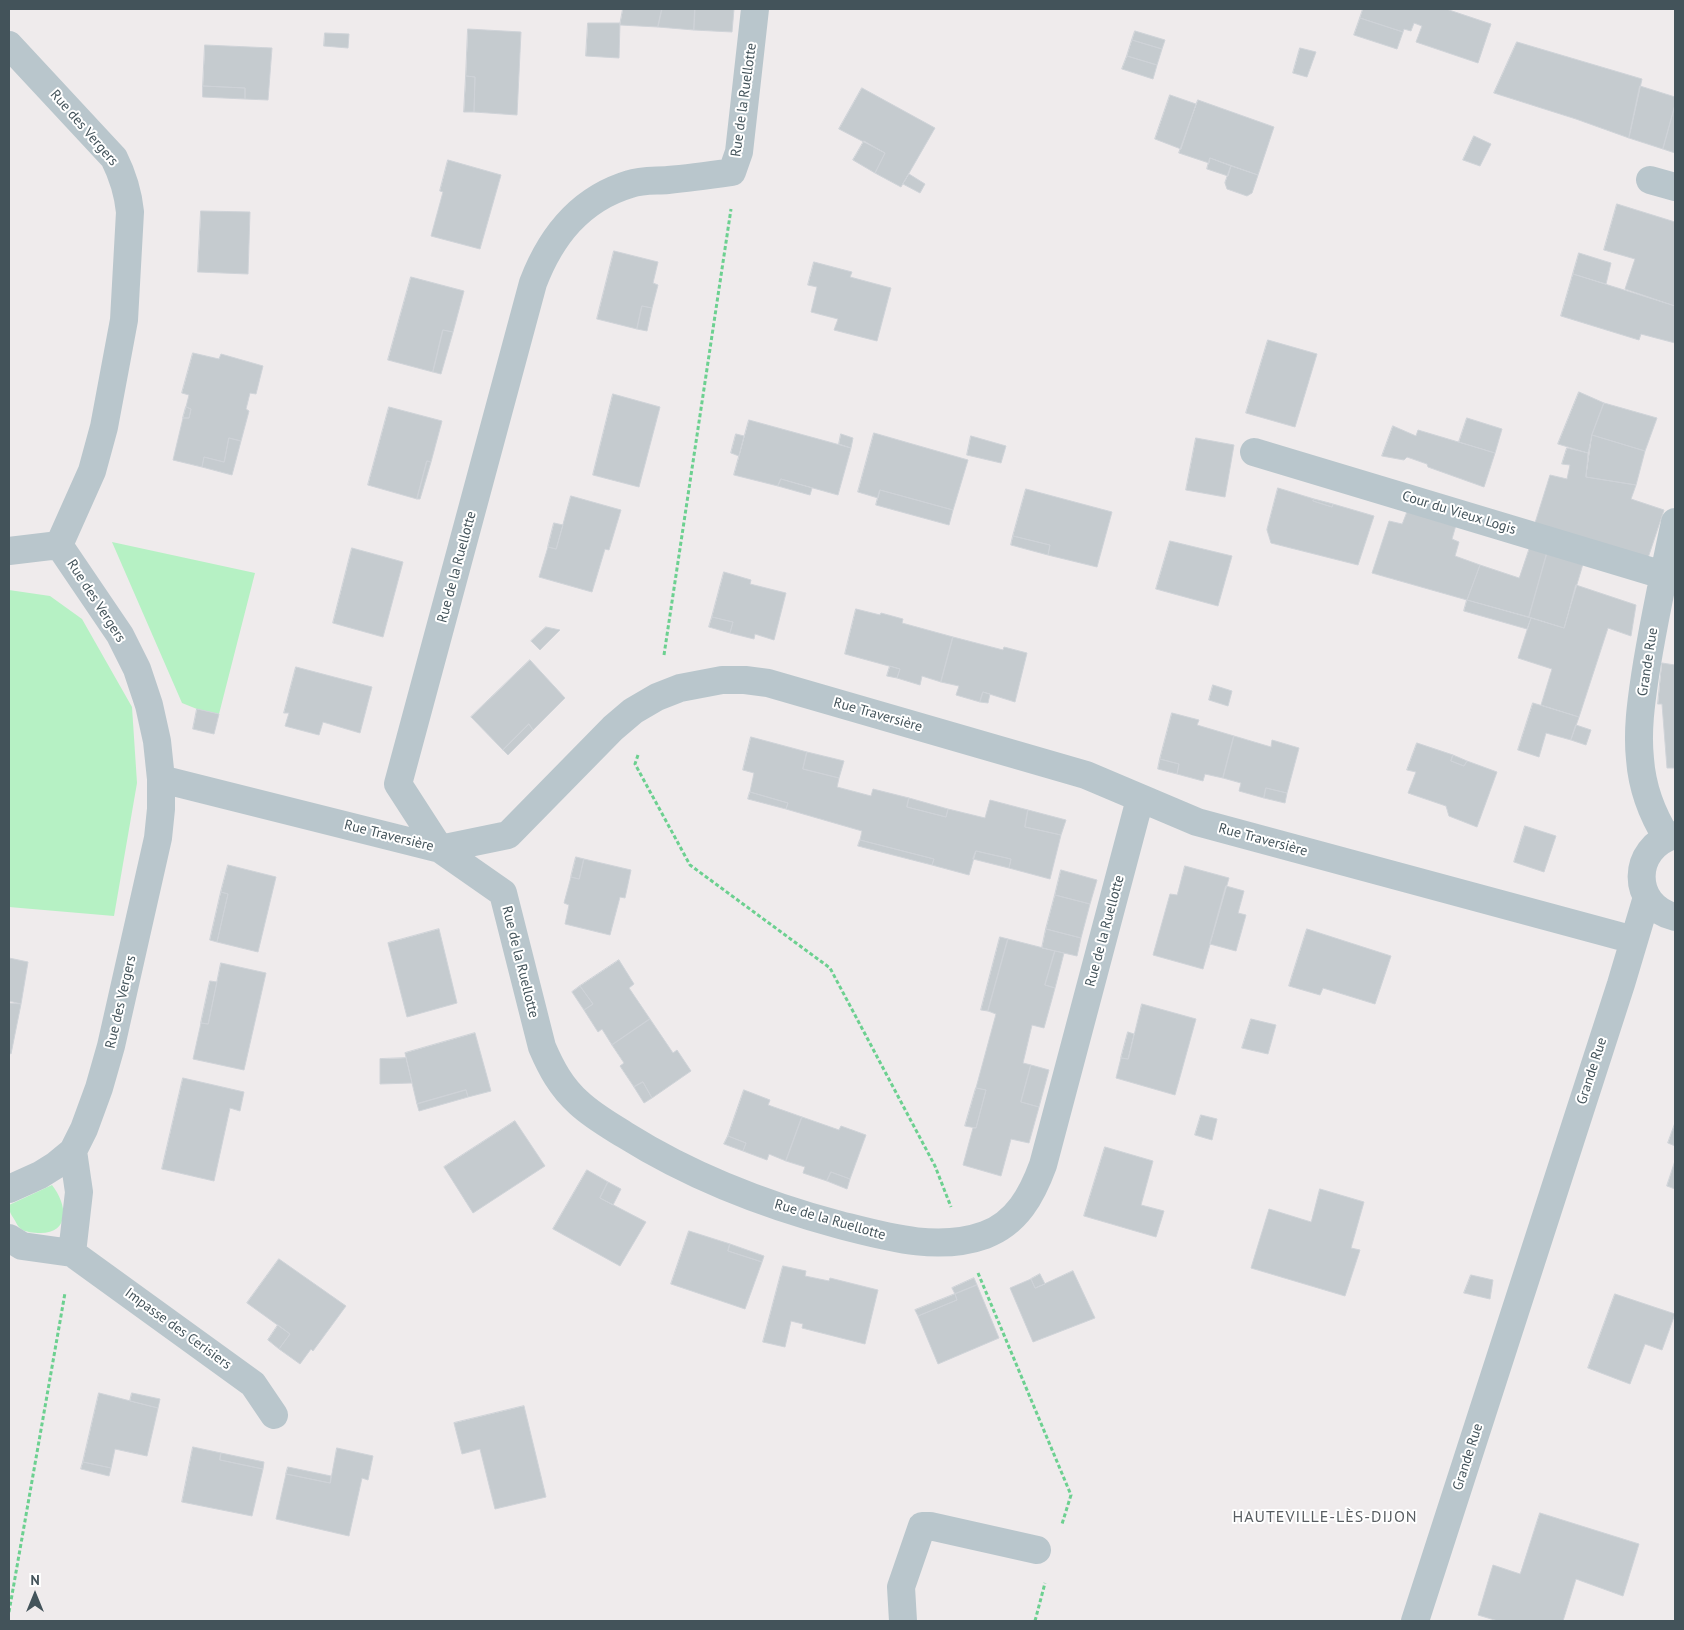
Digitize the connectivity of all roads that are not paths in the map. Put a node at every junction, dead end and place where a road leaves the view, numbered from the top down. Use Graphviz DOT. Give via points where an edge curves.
graph roads {
  1 [pos="755,9"];
  2 [pos="9,45"];
  3 [pos="1650,180"];
  4 [pos="1675,187"];
  5 [pos="1254,452"];
  6 [pos="1675,522"];
  7 [pos="59,545"];
  8 [pos="9,551"];
  9 [pos="1664,575"];
  10 [pos="161,778"];
  11 [pos="1140,799"];
  12 [pos="1671,836"];
  13 [pos="440,849"];
  14 [pos="1647,897"];
  15 [pos="1675,917"];
  16 [pos="1634,940"];
  17 [pos="73,1151"];
  18 [pos="9,1189"];
  19 [pos="9,1238"];
  20 [pos="72,1253"];
  21 [pos="274,1415"];
  22 [pos="1037,1550"];
  23 [pos="903,1621"];
  24 [pos="1415,1621"];
  1 -- 13 [label="street, Rue de la Ruellotte" via="739,152 732,172 631,183 606,194 581,209 562,228 539,266 398,784"];
  2 -- 7 [label="street, Rue des Vergers" via="114,158 123,175 129,203 124,320 104,427 92,471"];
  3 -- 4 [label="street"];
  5 -- 9 [label="street, Cour du Vieux Logis"];
  6 -- 9 [label="street, Grande Rue"];
  7 -- 8 [label="street"];
  7 -- 10 [label="street, Rue des Vergers" via="120,635 137,670 149,705"];
  9 -- 12 [label="street, Grande Rue" via="1648,659 1639,742 1647,796 1658,824"];
  10 -- 13 [label="street, Rue Traversière"];
  10 -- 17 [label="street, Rue des Vergers" via="158,838 112,1046 84,1129"];
  11 -- 13 [label="street, Rue Traversière" via="1086,775 768,683 722,680 680,688 634,711 613,728 508,836"];
  11 -- 13 [label="street, Rue de la Ruellotte" via="1037,1181 1020,1210 1007,1222 987,1234 964,1241 927,1242 882,1236 793,1212 690,1171 596,1117 561,1084 549,1064 503,893"];
  11 -- 16 [label="street, Rue Traversière" via="1197,822"];
  12 -- 14 [label="street, Grande Rue" via="1647,855 1642,868"];
  14 -- 15 [label="street" via="1654,907"];
  14 -- 16 [label="street, Grande Rue"];
  16 -- 24 [label="street, Grande Rue"];
  17 -- 18 [label="street, Rue des Vergers" via="40,1175"];
  17 -- 20 [label="street" via="79,1192"];
  19 -- 20 [label="street, Impasse des Cerisiers" via="22,1246"];
  20 -- 21 [label="street, Impasse des Cerisiers" via="253,1384"];
  22 -- 23 [label="street" via="922,1526 900,1587"];
}
